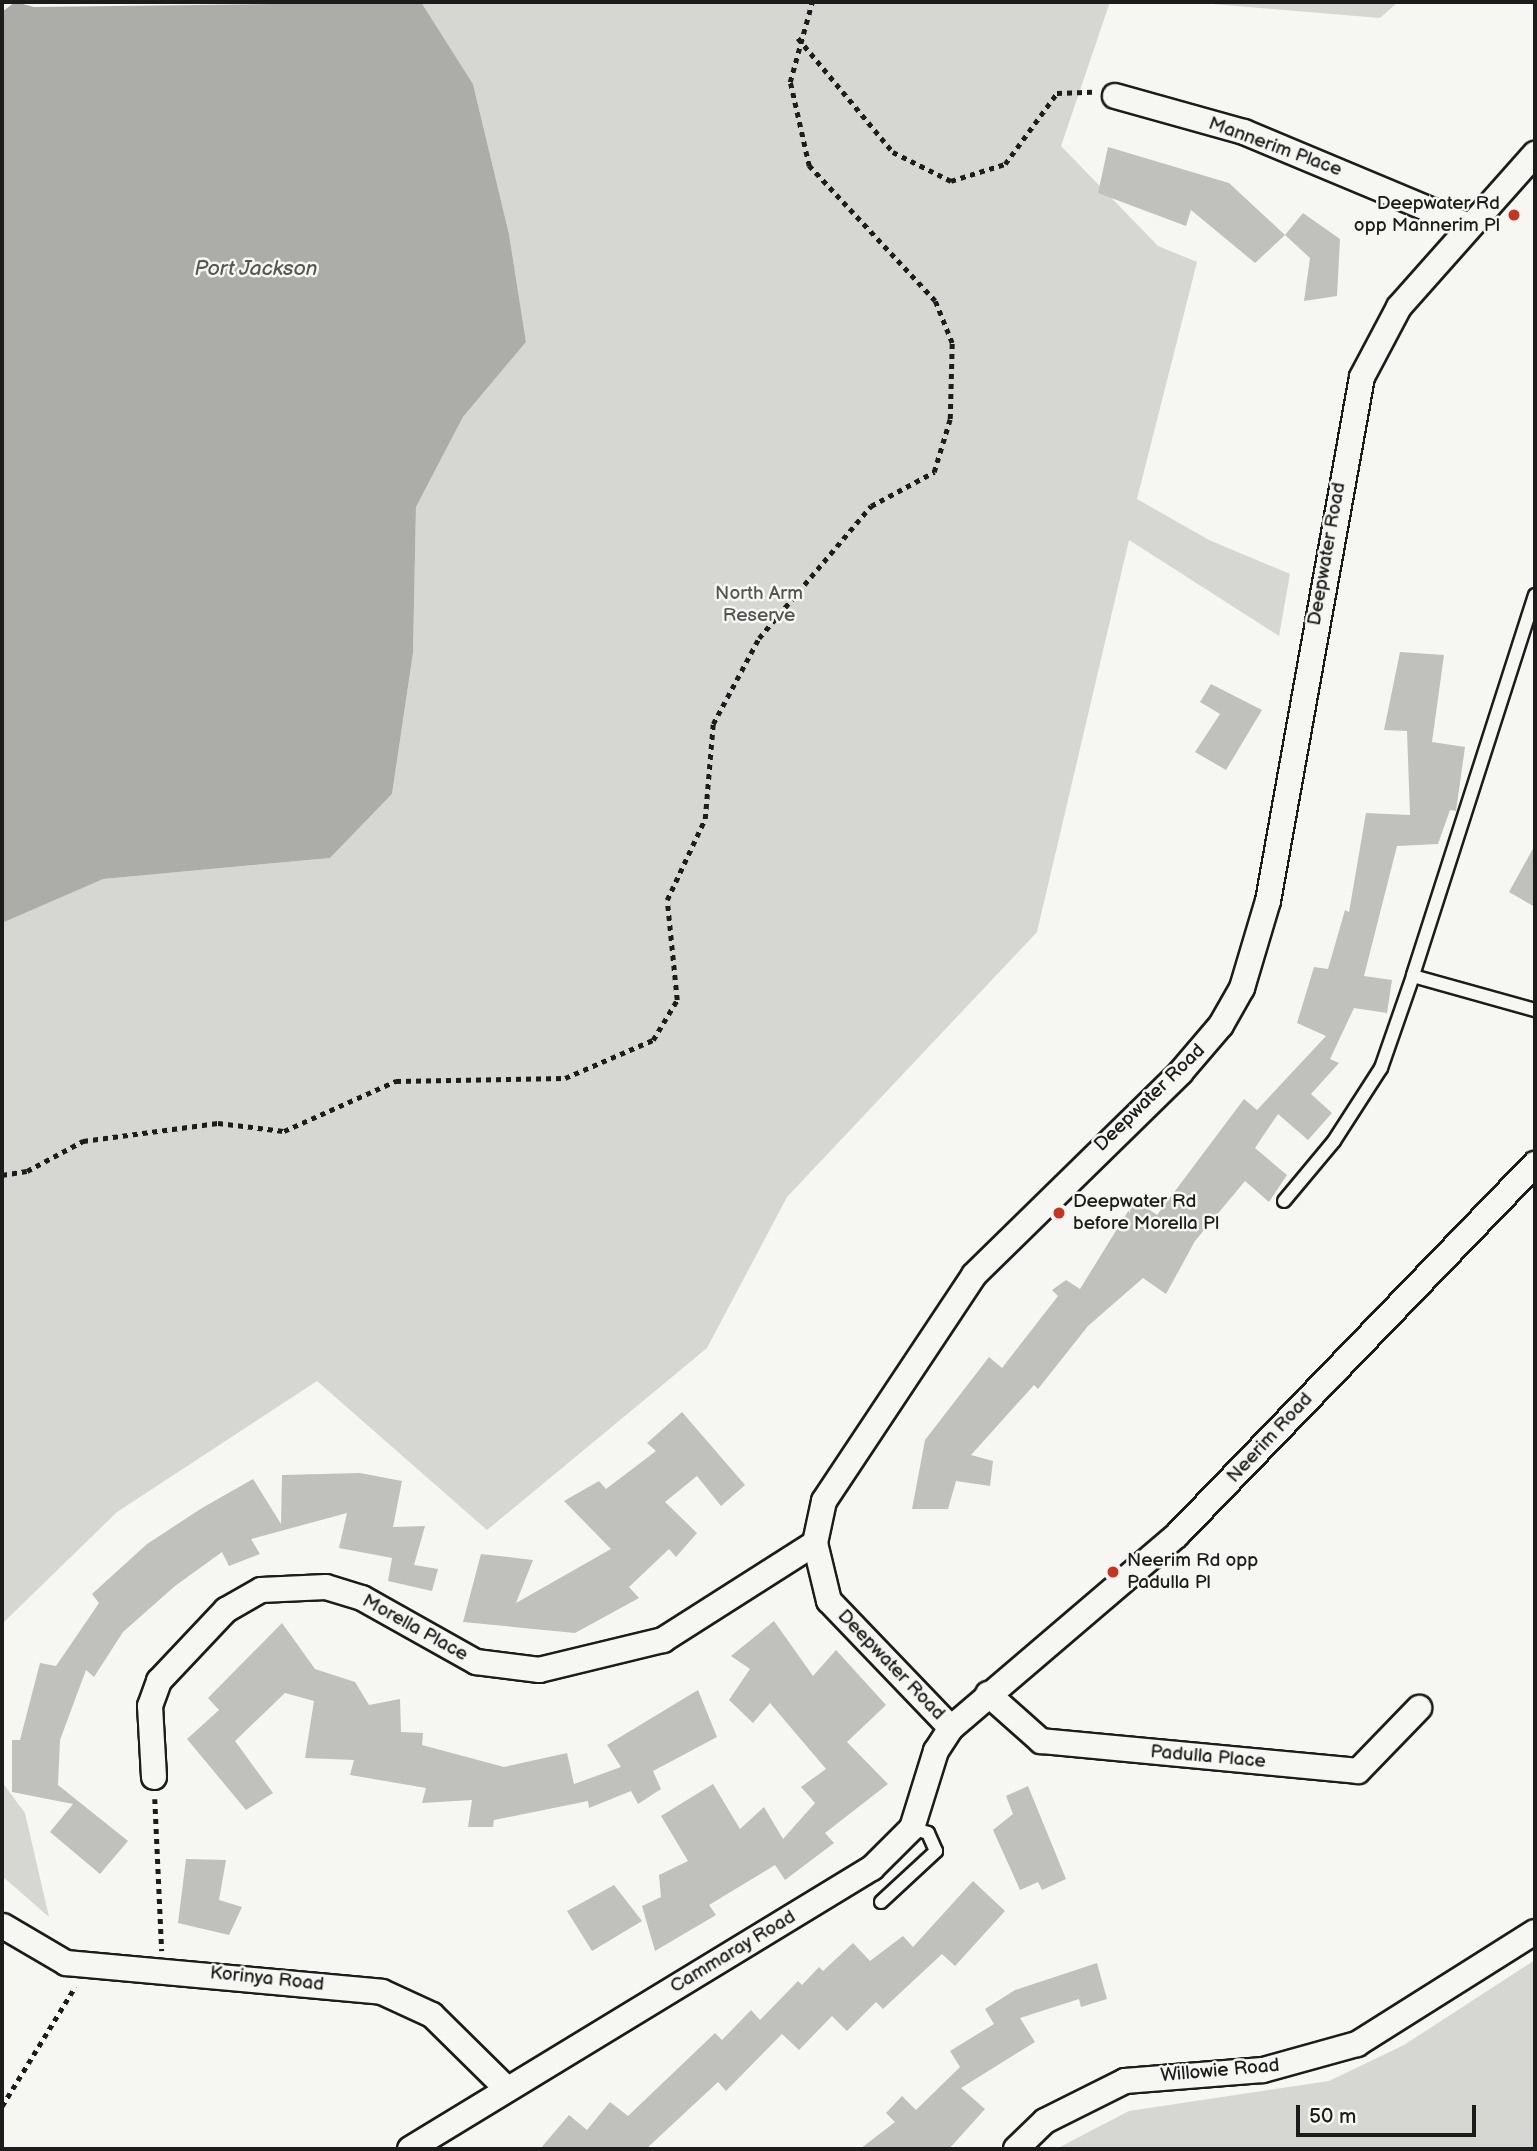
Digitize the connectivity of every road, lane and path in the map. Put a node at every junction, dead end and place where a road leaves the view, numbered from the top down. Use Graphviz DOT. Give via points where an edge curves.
graph roads {
  1 [pos="812,2"];
  2 [pos="797,37"];
  3 [pos="1115,96"];
  4 [pos="1535,154"];
  5 [pos="1469,226"];
  6 [pos="1535,595"];
  7 [pos="1413,976"];
  8 [pos="1535,1010"];
  9 [pos="1535,1164"];
  10 [pos="2,1175"];
  11 [pos="1284,1201"];
  12 [pos="815,1543"];
  13 [pos="988,1694"];
  14 [pos="1419,1707"];
  15 [pos="951,1727"];
  16 [pos="154,1777"];
  17 [pos="912,1828"];
  18 [pos="881,1902"];
  19 [pos="3,1926"];
  20 [pos="1535,1932"];
  21 [pos="88,1965"];
  22 [pos="162,1967"];
  23 [pos="506,2088"];
  24 [pos="2,2106"];
  25 [pos="410,2149"];
  26 [pos="1016,2149"];
  1 -- 2 [label="path"];
  2 -- 3 [label="path" via="892,152 951,181 1005,164 1057,93 1068,89"];
  2 -- 10 [label="path" via="790,82 810,166 935,301 953,343 950,419 934,472 871,506 759,638 713,724 705,819 667,900 677,1000 653,1040 565,1078 396,1081 284,1131 218,1123 83,1141 27,1171"];
  3 -- 5 [label="street, Mannerim Place" via="1244,132"];
  4 -- 5 [label="street, Deepwater Road"];
  5 -- 12 [label="street, Deepwater Road" via="1399,307 1362,376 1268,901 1242,988 1221,1026 1180,1073 974,1275 830,1490"];
  6 -- 7 [label="lane"];
  7 -- 8 [label="lane"];
  7 -- 11 [label="lane" via="1381,1068 1334,1141"];
  9 -- 13 [label="street, Neerim Road" via="1177,1535"];
  12 -- 15 [label="street, Deepwater Road" via="821,1584 835,1609"];
  12 -- 16 [label="street, Morella Place" via="663,1640 539,1670 476,1661 362,1598 326,1587 261,1590 226,1610 159,1681 150,1706"];
  13 -- 14 [label="street, Padulla Place" via="1041,1741 1358,1771"];
  13 -- 15 [label="street, Cammaray Road"];
  15 -- 17 [label="street, Cammaray Road" via="936,1751"];
  16 -- 22 [label="path"];
  17 -- 18 [label="lane" via="928,1833 936,1851"];
  17 -- 23 [label="street, Cammaray Road" via="872,1868"];
  19 -- 21 [label="street, Korinya Road" via="66,1963"];
  20 -- 26 [label="street, Willowie Road" via="1357,2043 1264,2070 1125,2081 1045,2121"];
  21 -- 22 [label="street, Korinya Road"];
  21 -- 24 [label="path"];
  22 -- 23 [label="street, Korinya Road" via="382,1992 432,2015"];
  23 -- 25 [label="street, Cammaray Road"];
}
